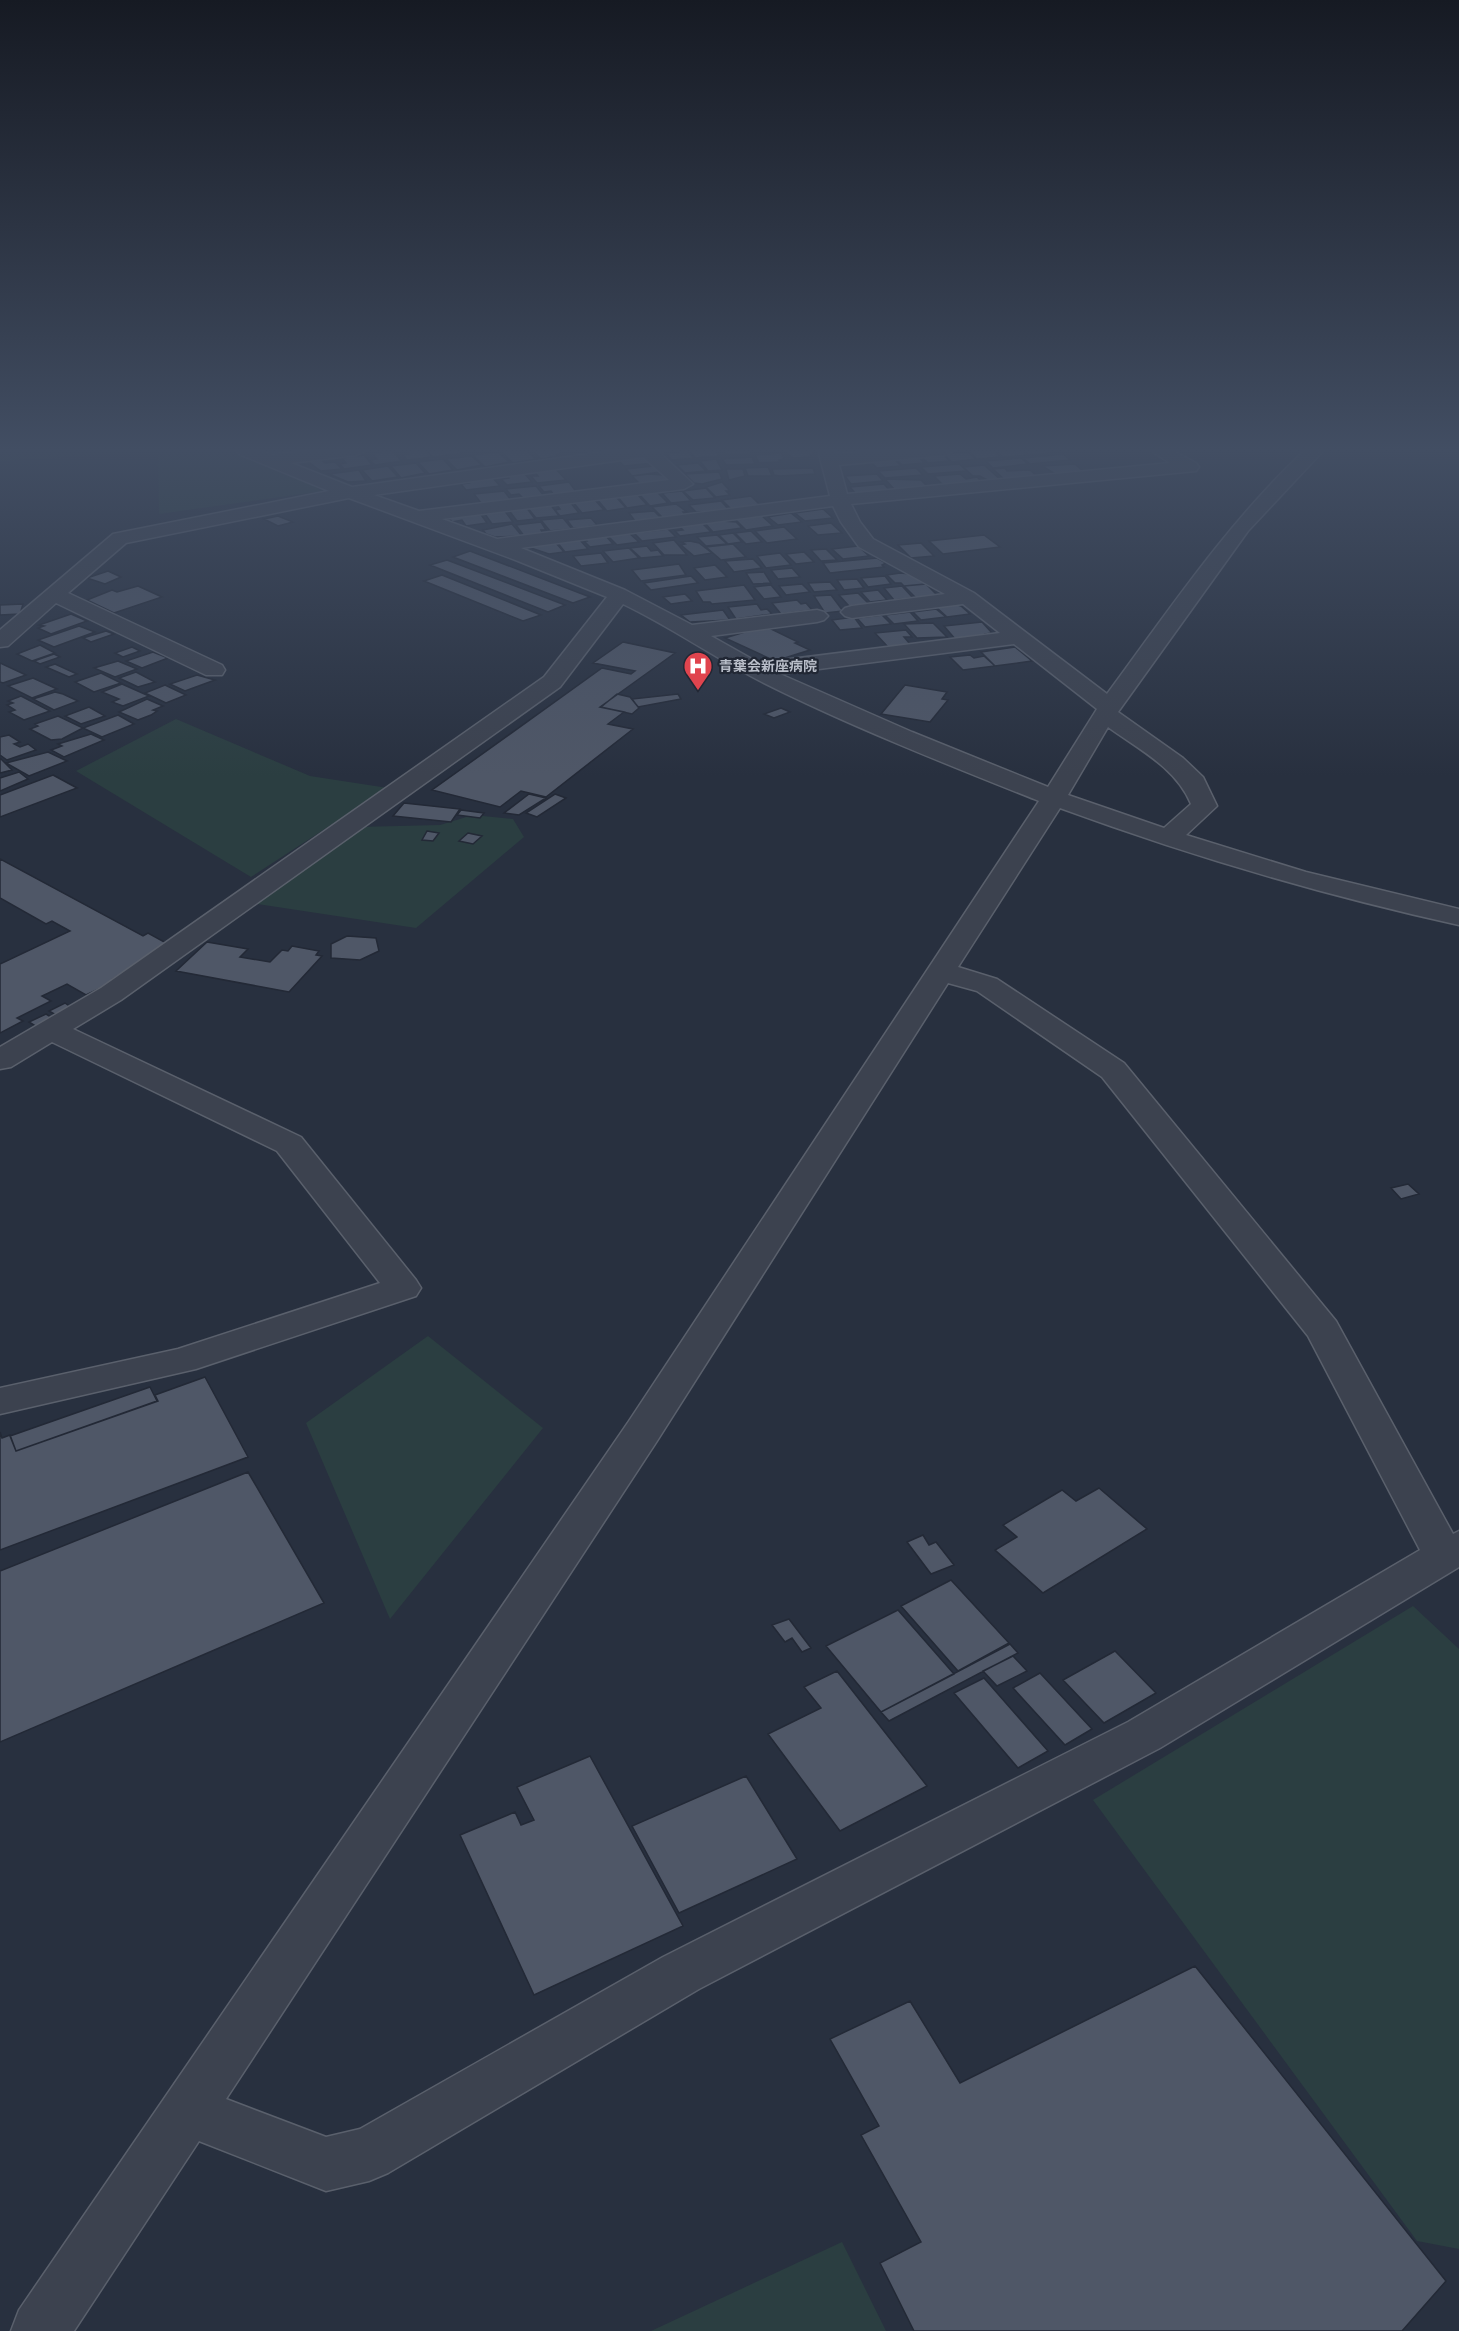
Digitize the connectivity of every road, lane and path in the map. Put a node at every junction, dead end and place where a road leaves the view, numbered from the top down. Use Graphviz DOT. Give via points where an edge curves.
graph roads {
  1 [pos="96,559"];
  2 [pos="527,559"];
  3 [pos="896,559"];
  4 [pos="1218,559"];
  5 [pos="55,595"];
  6 [pos="619,595"];
  7 [pos="967,597"];
  8 [pos="852,612"];
  9 [pos="817,616"];
  10 [pos="29,618"];
  11 [pos="0,620"];
  12 [pos="689,632"];
  13 [pos="1021,637"];
  14 [pos="0,641"];
  15 [pos="214,669"];
  16 [pos="756,670"];
  17 [pos="1107,710"];
  18 [pos="1053,799"];
  19 [pos="1169,837"];
  20 [pos="1459,917"];
  21 [pos="939,971"];
  22 [pos="51,1030"];
  23 [pos="0,1060"];
  24 [pos="0,1401"];
  25 [pos="1451,1550"];
  26 [pos="187,2110"];
  27 [pos="40,2331"];
  1 -- 5 [label="street"];
  2 -- 6 [label="street"];
  3 -- 7 [label="street"];
  4 -- 17 [label="street"];
  5 -- 10 [label="street"];
  5 -- 15 [label="street"];
  6 -- 12 [label="street"];
  6 -- 22 [label="street" via="552,682 120,987"];
  7 -- 8 [label="street"];
  7 -- 13 [label="street"];
  9 -- 12 [label="street"];
  10 -- 11 [label="street"];
  10 -- 14 [label="street"];
  12 -- 16 [label="street"];
  13 -- 16 [label="street"];
  13 -- 17 [label="street"];
  16 -- 18 [label="street"];
  17 -- 18 [label="street"];
  17 -- 19 [label="street" via="1194,782 1204,806"];
  18 -- 19 [label="street"];
  18 -- 21 [label="street"];
  19 -- 20 [label="street" via="1370,898"];
  21 -- 25 [label="street" via="987,985 1113,1070 1323,1330"];
  21 -- 26 [label="street" via="643,1431"];
  22 -- 23 [label="street"];
  22 -- 24 [label="street" via="289,1144 403,1288 183,1360"];
  25 -- 26 [label="street" via="1144,1735 681,1972 369,2154 326,2164"];
  26 -- 27 [label="street"];
}
